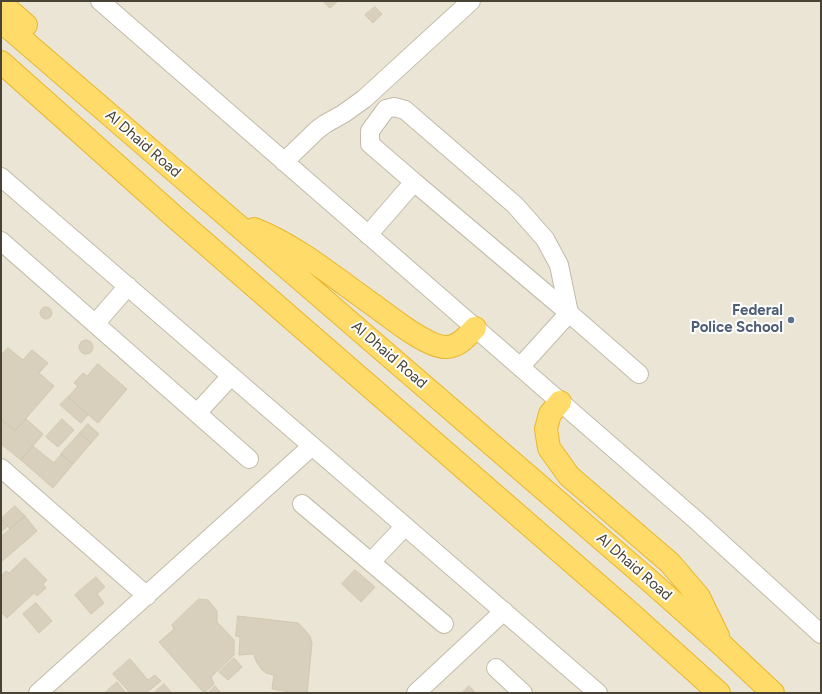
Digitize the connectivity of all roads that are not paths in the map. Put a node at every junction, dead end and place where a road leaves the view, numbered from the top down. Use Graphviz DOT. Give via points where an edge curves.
graph roads {
  1 [pos="100,1"];
  2 [pos="470,1"];
  3 [pos="1,3"];
  4 [pos="1,21"];
  5 [pos="1,62"];
  6 [pos="1,82"];
  7 [pos="284,162"];
  8 [pos="2,181"];
  9 [pos="414,182"];
  10 [pos="201,193"];
  11 [pos="177,219"];
  12 [pos="235,222"];
  13 [pos="368,235"];
  14 [pos="1,241"];
  15 [pos="128,286"];
  16 [pos="569,313"];
  17 [pos="95,324"];
  18 [pos="475,328"];
  19 [pos="520,367"];
  20 [pos="639,374"];
  21 [pos="231,376"];
  22 [pos="560,402"];
  23 [pos="197,413"];
  24 [pos="312,446"];
  25 [pos="249,459"];
  26 [pos="1,468"];
  27 [pos="302,504"];
  28 [pos="405,526"];
  29 [pos="371,562"];
  30 [pos="147,596"];
  31 [pos="504,611"];
  32 [pos="444,624"];
  33 [pos="821,634"];
  34 [pos="723,646"];
  35 [pos="496,668"];
  36 [pos="595,692"];
  37 [pos="38,693"];
  38 [pos="416,693"];
  39 [pos="523,693"];
  40 [pos="719,693"];
  41 [pos="773,693"];
  1 -- 7 [label="street"];
  2 -- 7 [label="street" via="364,98 316,130"];
  3 -- 10 [label="highway" via="133,119"];
  4 -- 10 [label="highway, Al Dhaid Road"];
  5 -- 11 [label="highway"];
  6 -- 11 [label="highway" via="97,162"];
  7 -- 13 [label="street"];
  8 -- 15 [label="street"];
  9 -- 13 [label="street"];
  9 -- 16 [label="street"];
  9 -- 16 [label="street" via="370,144 370,131 386,109 394,107 405,110 515,205 545,239 559,266"];
  10 -- 12 [label="highway, Al Dhaid Road"];
  11 -- 40 [label="highway"];
  12 -- 18 [label="highway" via="274,238 300,254 430,342 446,347 457,345"];
  12 -- 34 [label="highway, Al Dhaid Road"];
  13 -- 18 [label="street"];
  14 -- 17 [label="street"];
  15 -- 17 [label="street"];
  15 -- 21 [label="street"];
  16 -- 19 [label="street"];
  16 -- 20 [label="street"];
  17 -- 23 [label="street"];
  18 -- 19 [label="street"];
  19 -- 22 [label="street"];
  21 -- 23 [label="street"];
  21 -- 24 [label="street"];
  22 -- 33 [label="street"];
  22 -- 34 [label="highway" via="550,414 546,428 549,448 569,476 670,563 699,597"];
  23 -- 25 [label="street"];
  24 -- 28 [label="street"];
  24 -- 30 [label="street"];
  26 -- 30 [label="street"];
  27 -- 29 [label="street"];
  28 -- 29 [label="street"];
  28 -- 31 [label="street"];
  29 -- 32 [label="street"];
  30 -- 37 [label="street"];
  31 -- 36 [label="street"];
  31 -- 38 [label="street"];
  34 -- 41 [label="highway, Al Dhaid Road"];
  35 -- 39 [label="street"];
}
